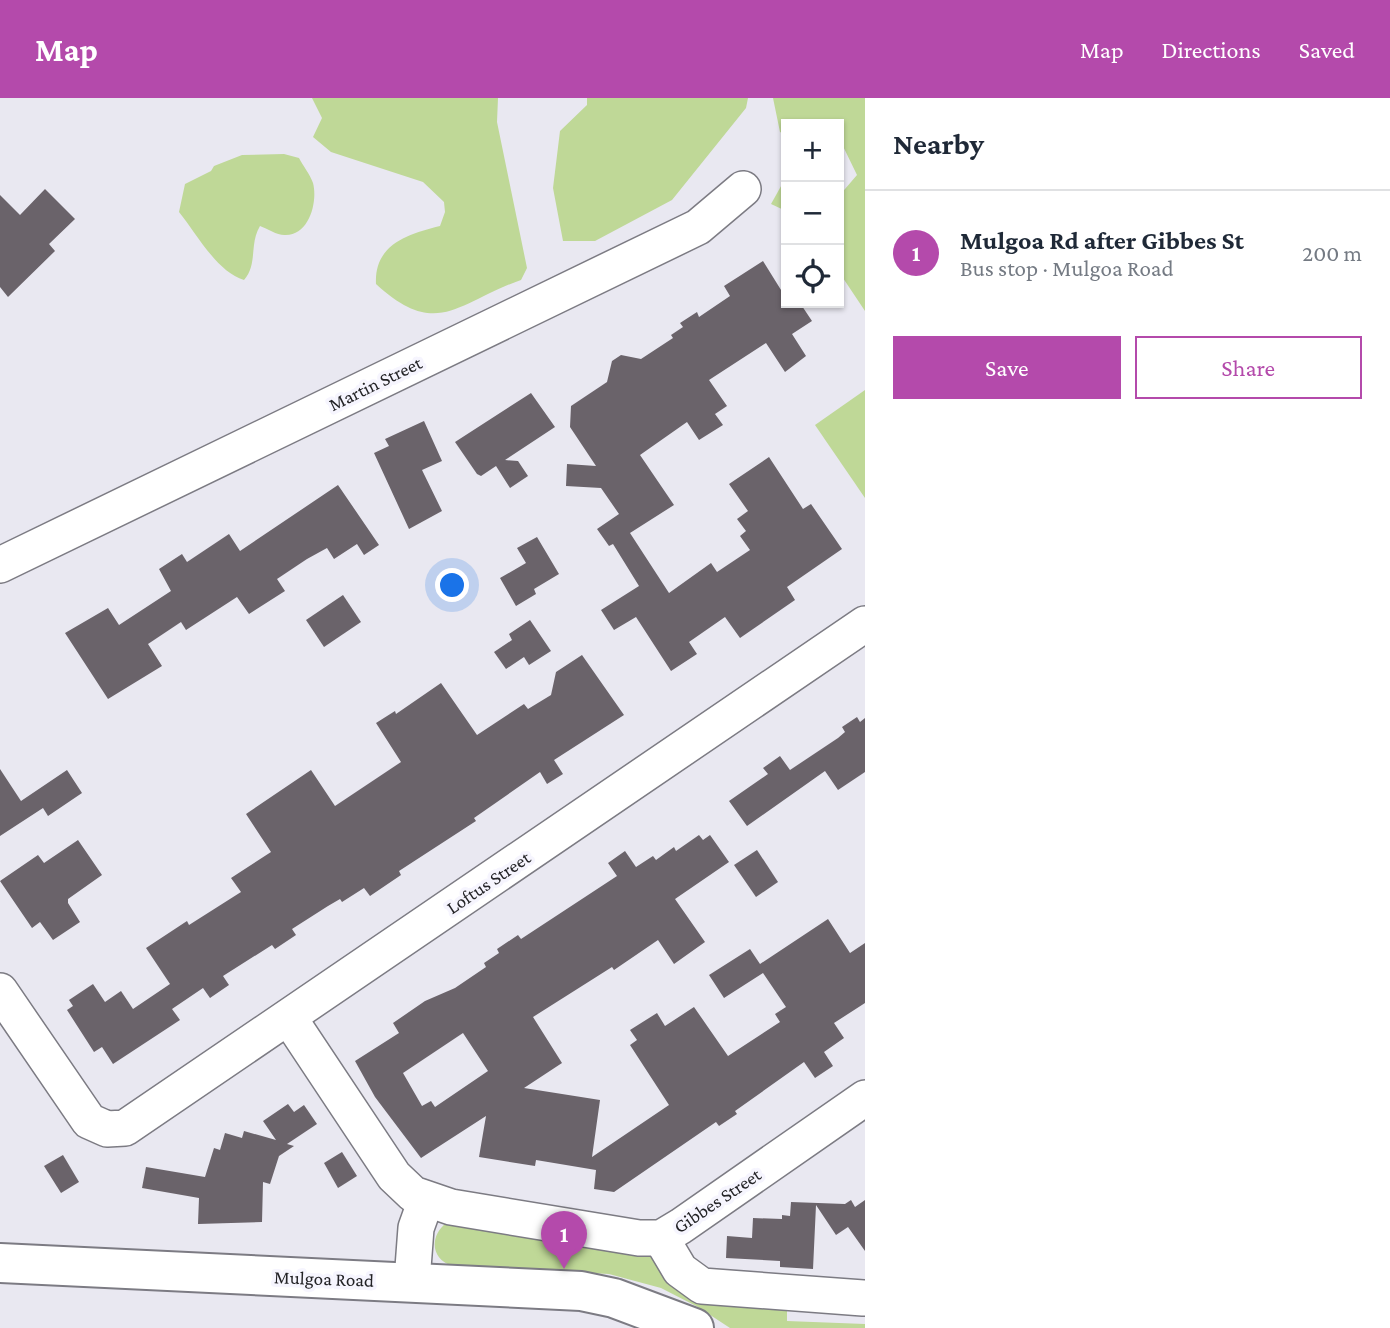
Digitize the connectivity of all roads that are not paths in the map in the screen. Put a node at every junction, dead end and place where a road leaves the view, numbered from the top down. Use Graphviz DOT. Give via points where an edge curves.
graph roads {
  1 [pos="743,189"];
  2 [pos="0,565"];
  3 [pos="865,624"];
  4 [pos="0,991"];
  5 [pos="289,1018"];
  6 [pos="865,1098"];
  7 [pos="426,1200"];
  8 [pos="661,1238"];
  9 [pos="0,1264"];
  10 [pos="412,1281"];
  11 [pos="864,1307"];
  12 [pos="657,1319"];
  13 [pos="694,1328"];
  1 -- 2 [label="street, Martin Street" via="698,227"];
  3 -- 5 [label="street, Loftus Street"];
  4 -- 5 [label="street, Loftus Street" via="84,1114 107,1129 130,1125"];
  5 -- 7 [label="street, Gibbes Street" via="394,1175 406,1189"];
  6 -- 8 [label="street, Gibbes Street"];
  7 -- 8 [label="street, Gibbes Street" via="639,1238"];
  7 -- 10 [label="street" via="416,1228"];
  8 -- 11 [label="street" via="680,1270 702,1286 815,1295"];
  9 -- 10 [label="main road, Mulgoa Road"];
  10 -- 12 [label="main road, Mulgoa Road" via="581,1291 606,1296"];
  12 -- 13 [label="main road, Mulgoa Road"];
}
